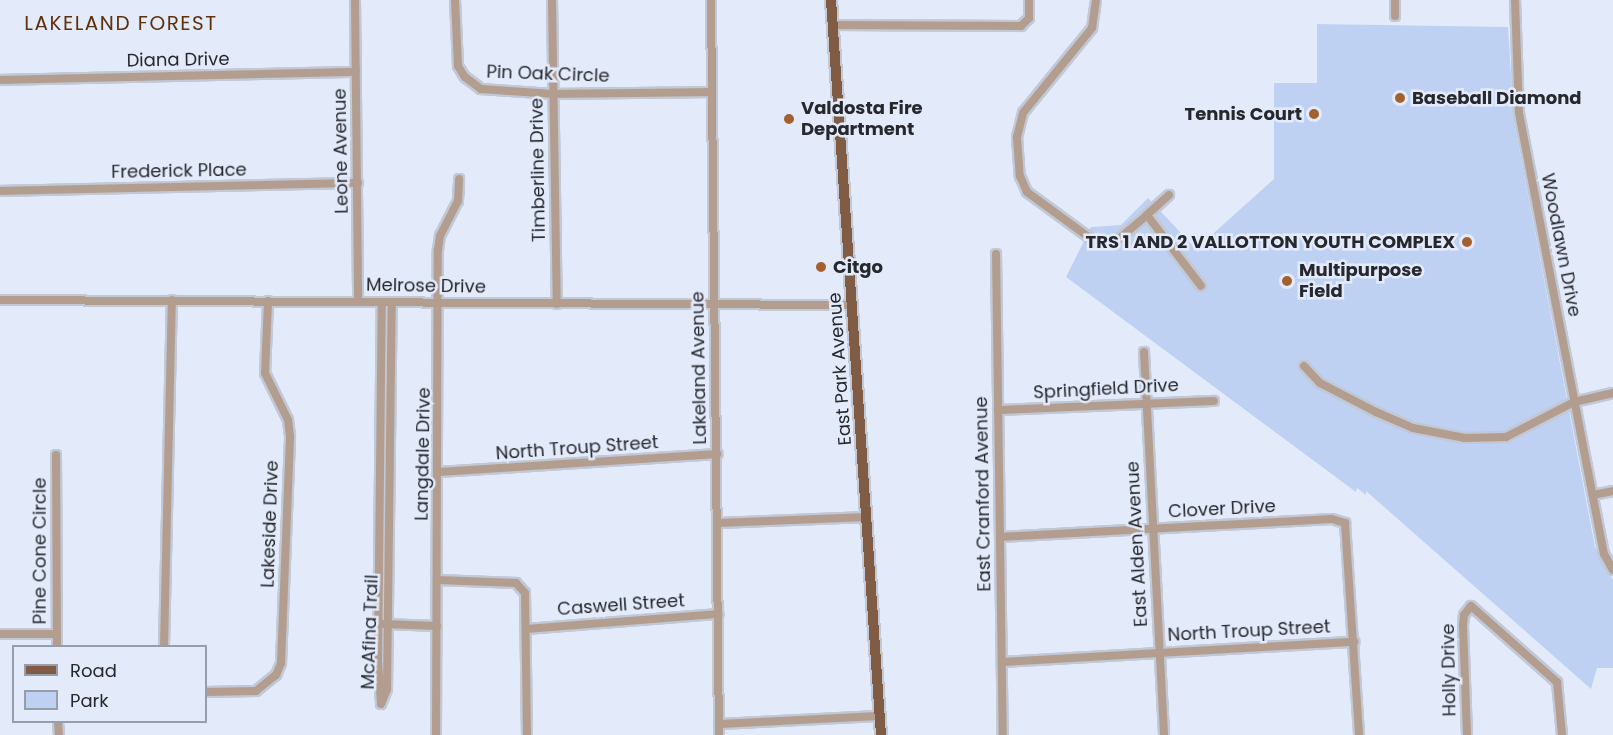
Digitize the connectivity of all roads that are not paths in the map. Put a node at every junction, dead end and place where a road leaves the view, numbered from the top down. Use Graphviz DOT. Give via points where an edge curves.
graph roads {
  1 [pos="355,0"];
  2 [pos="455,0"];
  3 [pos="552,0"];
  4 [pos="711,0"];
  5 [pos="831,0"];
  6 [pos="1029,0"];
  7 [pos="1096,0"];
  8 [pos="1395,0"];
  9 [pos="1515,0"];
  10 [pos="1395,16"];
  11 [pos="833,25"];
  12 [pos="356,72"];
  13 [pos="0,80"];
  14 [pos="712,92"];
  15 [pos="553,93"];
  16 [pos="459,179"];
  17 [pos="358,183"];
  18 [pos="0,191"];
  19 [pos="1169,195"];
  20 [pos="1147,215"];
  21 [pos="996,254"];
  22 [pos="1201,286"];
  23 [pos="0,300"];
  24 [pos="172,300"];
  25 [pos="268,301"];
  26 [pos="358,302"];
  27 [pos="382,302"];
  28 [pos="392,302"];
  29 [pos="438,302"];
  30 [pos="557,304"];
  31 [pos="715,305"];
  32 [pos="853,305"];
  33 [pos="381,352"];
  34 [pos="392,352"];
  35 [pos="1144,352"];
  36 [pos="1304,366"];
  37 [pos="381,393"];
  38 [pos="391,393"];
  39 [pos="1613,393"];
  40 [pos="1214,401"];
  41 [pos="1574,402"];
  42 [pos="1146,404"];
  43 [pos="998,410"];
  44 [pos="380,433"];
  45 [pos="390,433"];
  46 [pos="717,454"];
  47 [pos="56,455"];
  48 [pos="439,472"];
  49 [pos="380,473"];
  50 [pos="390,474"];
  51 [pos="1613,491"];
  52 [pos="1593,495"];
  53 [pos="380,514"];
  54 [pos="389,514"];
  55 [pos="867,517"];
  56 [pos="718,523"];
  57 [pos="1153,529"];
  58 [pos="1000,537"];
  59 [pos="1613,570"];
  60 [pos="438,580"];
  61 [pos="379,593"];
  62 [pos="388,594"];
  63 [pos="718,614"];
  64 [pos="378,624"];
  65 [pos="388,625"];
  66 [pos="437,626"];
  67 [pos="527,629"];
  68 [pos="0,634"];
  69 [pos="57,634"];
  70 [pos="1354,642"];
  71 [pos="57,645"];
  72 [pos="164,645"];
  73 [pos="1159,653"];
  74 [pos="1002,662"];
  75 [pos="207,692"];
  76 [pos="879,716"];
  77 [pos="719,724"];
  78 [pos="436,735"];
  79 [pos="527,735"];
  80 [pos="719,735"];
  81 [pos="881,735"];
  82 [pos="1003,735"];
  83 [pos="1164,735"];
  84 [pos="1359,735"];
  85 [pos="1467,735"];
  86 [pos="1562,735"];
  1 -- 12 [label="street, Leone Avenue"];
  2 -- 15 [label="street, Pin Oak Circle" via="457,59 469,82 487,91"];
  3 -- 15 [label="street, Timberline Drive"];
  4 -- 14 [label="street, Lakeland Avenue"];
  5 -- 11 [label="main road, East Park Avenue"];
  6 -- 11 [label="street" via="1029,18 1021,26"];
  7 -- 20 [label="street" via="1092,28 1023,113 1017,137 1020,176 1027,192 1094,241 1114,243"];
  8 -- 10 [label="street"];
  9 -- 41 [label="street, Woodlawn Drive" via="1519,113"];
  11 -- 32 [label="main road, East Park Avenue"];
  12 -- 13 [label="street, Diana Drive"];
  12 -- 17 [label="street, Leone Avenue"];
  14 -- 15 [label="street, Pin Oak Circle"];
  14 -- 31 [label="street, Lakeland Avenue"];
  15 -- 30 [label="street, Timberline Drive"];
  16 -- 29 [label="street, Langdale Drive" via="458,201 438,243"];
  17 -- 18 [label="street, Frederick Place"];
  17 -- 26 [label="street, Leone Avenue"];
  19 -- 20 [label="street"];
  20 -- 22 [label="street"];
  21 -- 43 [label="street, East Cranford Avenue"];
  23 -- 24 [label="street, Melrose Drive"];
  24 -- 25 [label="street, Melrose Drive"];
  24 -- 72 [label="street"];
  25 -- 26 [label="street, Melrose Drive"];
  25 -- 75 [label="street, Lakeside Drive" via="265,374 288,420 290,436 281,663 276,675 256,691"];
  26 -- 27 [label="street, Melrose Drive"];
  27 -- 28 [label="street, Melrose Drive"];
  27 -- 33 [label="street, McAfina Trail"];
  28 -- 29 [label="street, Melrose Drive"];
  28 -- 34 [label="street, McAfina Trail"];
  29 -- 30 [label="street, Melrose Drive"];
  29 -- 48 [label="street, Langdale Drive"];
  30 -- 31 [label="street, Melrose Drive"];
  31 -- 32 [label="street, Melrose Drive"];
  31 -- 46 [label="street, Lakeland Avenue"];
  32 -- 55 [label="main road, East Park Avenue"];
  33 -- 34 [label="street"];
  33 -- 37 [label="street, McAfina Trail"];
  34 -- 38 [label="street, McAfina Trail"];
  35 -- 42 [label="street, East Alden Avenue"];
  36 -- 41 [label="street" via="1320,382 1376,412 1413,428 1465,438 1506,437"];
  37 -- 38 [label="street"];
  37 -- 44 [label="street, McAfina Trail"];
  38 -- 45 [label="street, McAfina Trail"];
  39 -- 41 [label="street"];
  40 -- 42 [label="street, Springfield Drive"];
  41 -- 52 [label="street, Woodlawn Drive"];
  42 -- 43 [label="street, Springfield Drive"];
  42 -- 57 [label="street, East Alden Avenue"];
  43 -- 58 [label="street, East Cranford Avenue"];
  44 -- 45 [label="street"];
  44 -- 49 [label="street, McAfina Trail"];
  45 -- 50 [label="street, McAfina Trail"];
  46 -- 48 [label="street, North Troup Street"];
  46 -- 56 [label="street, Lakeland Avenue"];
  47 -- 69 [label="street, Pine Cone Circle"];
  48 -- 60 [label="street, Langdale Drive"];
  49 -- 50 [label="street"];
  49 -- 53 [label="street, McAfina Trail"];
  50 -- 54 [label="street, McAfina Trail"];
  51 -- 52 [label="street"];
  52 -- 59 [label="street" via="1604,554"];
  53 -- 54 [label="street"];
  53 -- 61 [label="street, McAfina Trail"];
  54 -- 62 [label="street, McAfina Trail"];
  55 -- 56 [label="street"];
  55 -- 76 [label="main road, East Park Avenue"];
  56 -- 63 [label="street, Lakeland Avenue"];
  57 -- 58 [label="street, Clover Drive"];
  57 -- 70 [label="street, Clover Drive" via="1338,520 1348,530"];
  57 -- 73 [label="street, East Alden Avenue"];
  58 -- 74 [label="street, East Cranford Avenue"];
  60 -- 66 [label="street, Langdale Drive"];
  60 -- 67 [label="street" via="516,583 525,593"];
  61 -- 62 [label="street"];
  61 -- 64 [label="street, McAfina Trail"];
  62 -- 65 [label="street, McAfina Trail"];
  63 -- 67 [label="street, Caswell Street"];
  63 -- 77 [label="street, Lakeland Avenue"];
  64 -- 65 [label="street"];
  64 -- 65 [label="street, McAfina Trail" via="383,662"];
  65 -- 66 [label="street"];
  66 -- 78 [label="street, Langdale Drive"];
  67 -- 79 [label="street"];
  68 -- 69 [label="street"];
  69 -- 71 [label="street, Pine Cone Circle"];
  70 -- 73 [label="street, North Troup Street"];
  70 -- 84 [label="street"];
  73 -- 74 [label="street, North Troup Street"];
  73 -- 83 [label="street, East Alden Avenue"];
  74 -- 82 [label="street, East Cranford Avenue"];
  76 -- 77 [label="street"];
  76 -- 81 [label="main road, East Park Avenue"];
  77 -- 80 [label="street, Lakeland Avenue"];
  85 -- 86 [label="street, Holly Drive" via="1463,625 1471,606 1557,682"];
}
